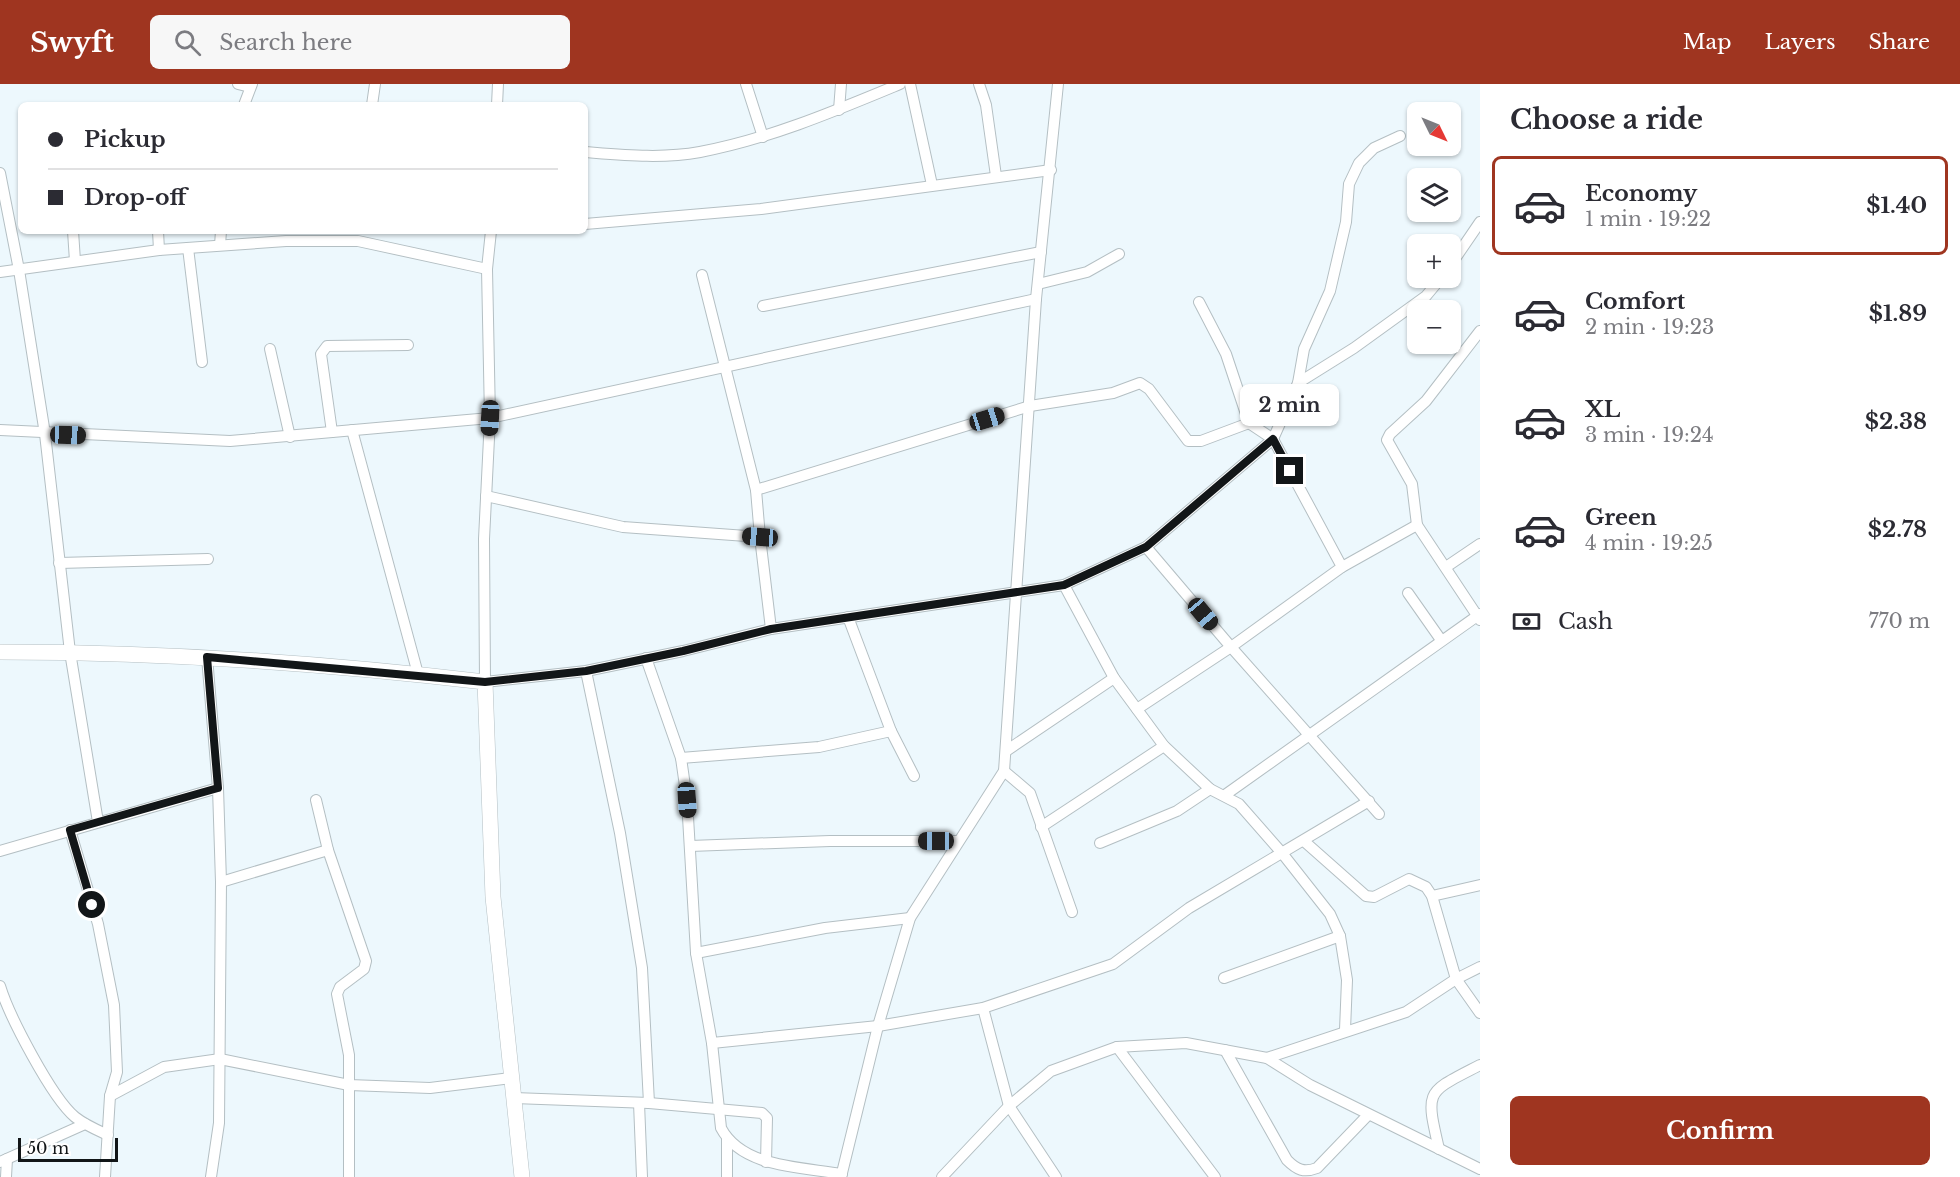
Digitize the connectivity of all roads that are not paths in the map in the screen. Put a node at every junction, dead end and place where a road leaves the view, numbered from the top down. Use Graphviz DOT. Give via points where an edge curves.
graph roads {
  1 [pos="238,84"];
  2 [pos="375,84"];
  3 [pos="498,84"];
  4 [pos="746,84"];
  5 [pos="841,84"];
  6 [pos="900,84"];
  7 [pos="910,84"];
  8 [pos="979,84"];
  9 [pos="1058,84"];
  10 [pos="251,85"];
  11 [pos="245,102"];
  12 [pos="372,102"];
  13 [pos="497,102"];
  14 [pos="839,110"];
  15 [pos="1400,136"];
  16 [pos="763,137"];
  17 [pos="588,152"];
  18 [pos="1051,170"];
  19 [pos="0,173"];
  20 [pos="996,176"];
  21 [pos="932,185"];
  22 [pos="1480,222"];
  23 [pos="588,224"];
  24 [pos="73,234"];
  25 [pos="158,234"];
  26 [pos="221,234"];
  27 [pos="491,234"];
  28 [pos="359,236"];
  29 [pos="220,245"];
  30 [pos="188,248"];
  31 [pos="159,250"];
  32 [pos="1461,250"];
  33 [pos="1041,252"];
  34 [pos="1119,254"];
  35 [pos="75,261"];
  36 [pos="487,269"];
  37 [pos="20,270"];
  38 [pos="0,272"];
  39 [pos="702,275"];
  40 [pos="1038,284"];
  41 [pos="1433,288"];
  42 [pos="1036,299"];
  43 [pos="1199,302"];
  44 [pos="763,306"];
  45 [pos="1480,332"];
  46 [pos="408,345"];
  47 [pos="270,349"];
  48 [pos="202,362"];
  49 [pos="724,368"];
  50 [pos="1298,383"];
  51 [pos="1030,406"];
  52 [pos="490,418"];
  53 [pos="1249,423"];
  54 [pos="0,430"];
  55 [pos="352,430"];
  56 [pos="332,432"];
  57 [pos="45,434"];
  58 [pos="290,437"];
  59 [pos="1273,439"];
  60 [pos="756,490"];
  61 [pos="486,496"];
  62 [pos="1417,525"];
  63 [pos="760,537"];
  64 [pos="1480,544"];
  65 [pos="1146,547"];
  66 [pos="207,559"];
  67 [pos="59,563"];
  68 [pos="1342,567"];
  69 [pos="1446,567"];
  70 [pos="1064,585"];
  71 [pos="1017,592"];
  72 [pos="1408,593"];
  73 [pos="1479,616"];
  74 [pos="848,617"];
  75 [pos="771,629"];
  76 [pos="1441,640"];
  77 [pos="1231,647"];
  78 [pos="0,652"];
  79 [pos="70,652"];
  80 [pos="207,657"];
  81 [pos="646,658"];
  82 [pos="586,671"];
  83 [pos="418,674"];
  84 [pos="1114,678"];
  85 [pos="485,682"];
  86 [pos="1137,709"];
  87 [pos="891,731"];
  88 [pos="1312,735"];
  89 [pos="1164,746"];
  90 [pos="1006,751"];
  91 [pos="681,758"];
  92 [pos="1004,771"];
  93 [pos="914,776"];
  94 [pos="218,788"];
  95 [pos="1210,789"];
  96 [pos="1225,795"];
  97 [pos="316,800"];
  98 [pos="1369,801"];
  99 [pos="1379,814"];
  100 [pos="98,822"];
  101 [pos="1041,827"];
  102 [pos="70,830"];
  103 [pos="957,841"];
  104 [pos="1305,842"];
  105 [pos="1100,843"];
  106 [pos="690,846"];
  107 [pos="328,850"];
  108 [pos="0,851"];
  109 [pos="1282,853"];
  110 [pos="221,882"];
  111 [pos="1480,885"];
  112 [pos="1432,896"];
  113 [pos="1072,912"];
  114 [pos="910,918"];
  115 [pos="1340,936"];
  116 [pos="696,953"];
  117 [pos="1480,967"];
  118 [pos="1224,978"];
  119 [pos="1456,979"];
  120 [pos="0,986"];
  121 [pos="983,1008"];
  122 [pos="4,1011"];
  123 [pos="1480,1013"];
  124 [pos="878,1026"];
  125 [pos="1345,1030"];
  126 [pos="712,1043"];
  127 [pos="1117,1047"];
  128 [pos="1225,1050"];
  129 [pos="1267,1058"];
  130 [pos="220,1059"];
  131 [pos="1480,1065"];
  132 [pos="511,1078"];
  133 [pos="349,1084"];
  134 [pos="110,1096"];
  135 [pos="514,1098"];
  136 [pos="644,1103"];
  137 [pos="1009,1106"];
  138 [pos="720,1109"];
  139 [pos="1368,1115"];
  140 [pos="85,1124"];
  141 [pos="108,1135"];
  142 [pos="727,1138"];
  143 [pos="1439,1149"];
  144 [pos="4,1161"];
  145 [pos="766,1162"];
  146 [pos="1480,1169"];
  147 [pos="841,1176"];
  148 [pos="6,1177"];
  149 [pos="105,1177"];
  150 [pos="211,1177"];
  151 [pos="350,1177"];
  152 [pos="522,1177"];
  153 [pos="642,1177"];
  154 [pos="727,1177"];
  155 [pos="942,1177"];
  156 [pos="1056,1177"];
  157 [pos="1215,1177"];
  158 [pos="1474,1177"];
  1 -- 10 [label="street"];
  2 -- 12 [label="street"];
  3 -- 13 [label="street"];
  4 -- 16 [label="street"];
  5 -- 14 [label="street"];
  6 -- 14 [label="street"];
  7 -- 21 [label="street"];
  8 -- 20 [label="street" via="986,105"];
  9 -- 18 [label="street"];
  10 -- 11 [label="street"];
  14 -- 16 [label="street"];
  15 -- 50 [label="street" via="1374,148 1359,163 1349,184 1346,222 1330,291 1304,349"];
  16 -- 17 [label="street" via="698,153 640,157"];
  18 -- 20 [label="street"];
  18 -- 33 [label="street"];
  19 -- 37 [label="street"];
  20 -- 21 [label="street"];
  21 -- 23 [label="street" via="761,209"];
  22 -- 32 [label="street"];
  24 -- 35 [label="street"];
  25 -- 31 [label="street"];
  26 -- 29 [label="street"];
  27 -- 36 [label="street"];
  28 -- 29 [label="street"];
  28 -- 36 [label="street"];
  29 -- 30 [label="street"];
  30 -- 31 [label="street"];
  30 -- 48 [label="street"];
  31 -- 35 [label="street"];
  33 -- 40 [label="street"];
  33 -- 44 [label="street"];
  34 -- 40 [label="street" via="1088,272"];
  35 -- 37 [label="street"];
  36 -- 52 [label="street"];
  37 -- 38 [label="street"];
  37 -- 57 [label="street"];
  39 -- 49 [label="street"];
  40 -- 42 [label="street"];
  41 -- 50 [label="street" via="1354,348"];
  42 -- 49 [label="street"];
  42 -- 51 [label="street"];
  43 -- 53 [label="street" via="1226,354"];
  45 -- 62 [label="street" via="1426,401 1387,440 1412,484"];
  46 -- 56 [label="street" via="323,349"];
  47 -- 58 [label="street"];
  49 -- 52 [label="street"];
  49 -- 60 [label="street"];
  50 -- 59 [label="street"];
  51 -- 53 [label="street" via="1113,393 1140,383 1149,389 1188,441 1201,441"];
  51 -- 60 [label="street"];
  51 -- 71 [label="street"];
  52 -- 55 [label="street"];
  52 -- 61 [label="street"];
  53 -- 59 [label="street"];
  54 -- 57 [label="street"];
  55 -- 56 [label="street"];
  55 -- 83 [label="street"];
  56 -- 58 [label="street"];
  57 -- 58 [label="street" via="230,441"];
  57 -- 67 [label="street"];
  59 -- 65 [label="street"];
  59 -- 68 [label="street"];
  60 -- 63 [label="street"];
  61 -- 63 [label="street" via="623,527"];
  61 -- 85 [label="street"];
  62 -- 68 [label="street"];
  62 -- 69 [label="street"];
  63 -- 75 [label="street"];
  64 -- 69 [label="street"];
  65 -- 70 [label="street"];
  65 -- 77 [label="street"];
  66 -- 67 [label="street"];
  67 -- 79 [label="street"];
  68 -- 77 [label="street"];
  69 -- 73 [label="street"];
  70 -- 71 [label="street"];
  70 -- 84 [label="street"];
  71 -- 74 [label="street"];
  71 -- 90 [label="street"];
  72 -- 76 [label="street"];
  73 -- 76 [label="street"];
  74 -- 75 [label="street"];
  74 -- 87 [label="street"];
  75 -- 81 [label="street"];
  76 -- 88 [label="street"];
  77 -- 86 [label="street"];
  77 -- 88 [label="street"];
  78 -- 79 [label="street"];
  79 -- 80 [label="street"];
  79 -- 100 [label="street"];
  80 -- 83 [label="street"];
  80 -- 94 [label="street"];
  81 -- 82 [label="street"];
  81 -- 91 [label="street"];
  82 -- 85 [label="street"];
  82 -- 136 [label="street" via="620,833 642,968"];
  83 -- 85 [label="street"];
  84 -- 86 [label="street"];
  84 -- 90 [label="street"];
  85 -- 132 [label="street" via="493,897"];
  86 -- 89 [label="street"];
  87 -- 91 [label="street" via="819,747"];
  87 -- 93 [label="street"];
  88 -- 96 [label="street"];
  88 -- 98 [label="street"];
  89 -- 95 [label="street"];
  89 -- 101 [label="street"];
  90 -- 92 [label="street"];
  91 -- 106 [label="street"];
  92 -- 101 [label="street" via="1030,793"];
  92 -- 103 [label="street"];
  94 -- 100 [label="street"];
  94 -- 110 [label="street"];
  95 -- 96 [label="street"];
  95 -- 105 [label="street" via="1177,811"];
  96 -- 109 [label="street" via="1239,804"];
  97 -- 107 [label="street"];
  98 -- 99 [label="street"];
  98 -- 104 [label="street"];
  100 -- 102 [label="street"];
  101 -- 113 [label="street"];
  102 -- 108 [label="street"];
  102 -- 134 [label="street" via="98,924 114,1005 117,1072"];
  103 -- 106 [label="street"];
  103 -- 114 [label="street"];
  104 -- 109 [label="street"];
  104 -- 112 [label="street" via="1366,896 1374,897 1409,879 1426,887"];
  106 -- 116 [label="street"];
  107 -- 110 [label="street"];
  107 -- 133 [label="street" via="366,961 364,969 340,987 337,994 349,1055"];
  109 -- 115 [label="street" via="1330,914"];
  109 -- 121 [label="street" via="1189,908 1113,964"];
  110 -- 130 [label="street"];
  111 -- 112 [label="street"];
  112 -- 119 [label="street"];
  114 -- 116 [label="street" via="825,928"];
  114 -- 124 [label="street"];
  115 -- 118 [label="street"];
  115 -- 125 [label="street" via="1347,980"];
  116 -- 126 [label="street"];
  117 -- 119 [label="street"];
  119 -- 123 [label="street"];
  119 -- 125 [label="street" via="1406,1012"];
  120 -- 122 [label="street"];
  121 -- 124 [label="street"];
  121 -- 137 [label="street"];
  122 -- 140 [label="street" via="62,1104"];
  124 -- 126 [label="street"];
  124 -- 147 [label="street"];
  125 -- 129 [label="street"];
  126 -- 138 [label="street"];
  127 -- 128 [label="street" via="1186,1043"];
  127 -- 137 [label="street" via="1051,1071"];
  127 -- 157 [label="street"];
  128 -- 129 [label="street"];
  128 -- 139 [label="street" via="1287,1160 1299,1170 1317,1168"];
  129 -- 139 [label="street"];
  130 -- 133 [label="street"];
  130 -- 134 [label="street" via="164,1067"];
  130 -- 150 [label="street" via="219,1123"];
  131 -- 143 [label="street" via="1441,1085 1435,1093 1429,1107"];
  132 -- 133 [label="street" via="430,1088"];
  132 -- 135 [label="street"];
  133 -- 151 [label="street"];
  134 -- 141 [label="street"];
  135 -- 136 [label="street"];
  135 -- 152 [label="street"];
  136 -- 138 [label="street"];
  136 -- 153 [label="street"];
  137 -- 155 [label="street"];
  137 -- 156 [label="street"];
  138 -- 142 [label="street" via="721,1128"];
  138 -- 145 [label="street" via="765,1115"];
  139 -- 143 [label="street"];
  140 -- 141 [label="street"];
  140 -- 144 [label="street"];
  141 -- 149 [label="street"];
  142 -- 145 [label="street"];
  142 -- 154 [label="street"];
  143 -- 146 [label="street"];
  144 -- 148 [label="street"];
  145 -- 147 [label="street"];
  146 -- 158 [label="street"];
}
